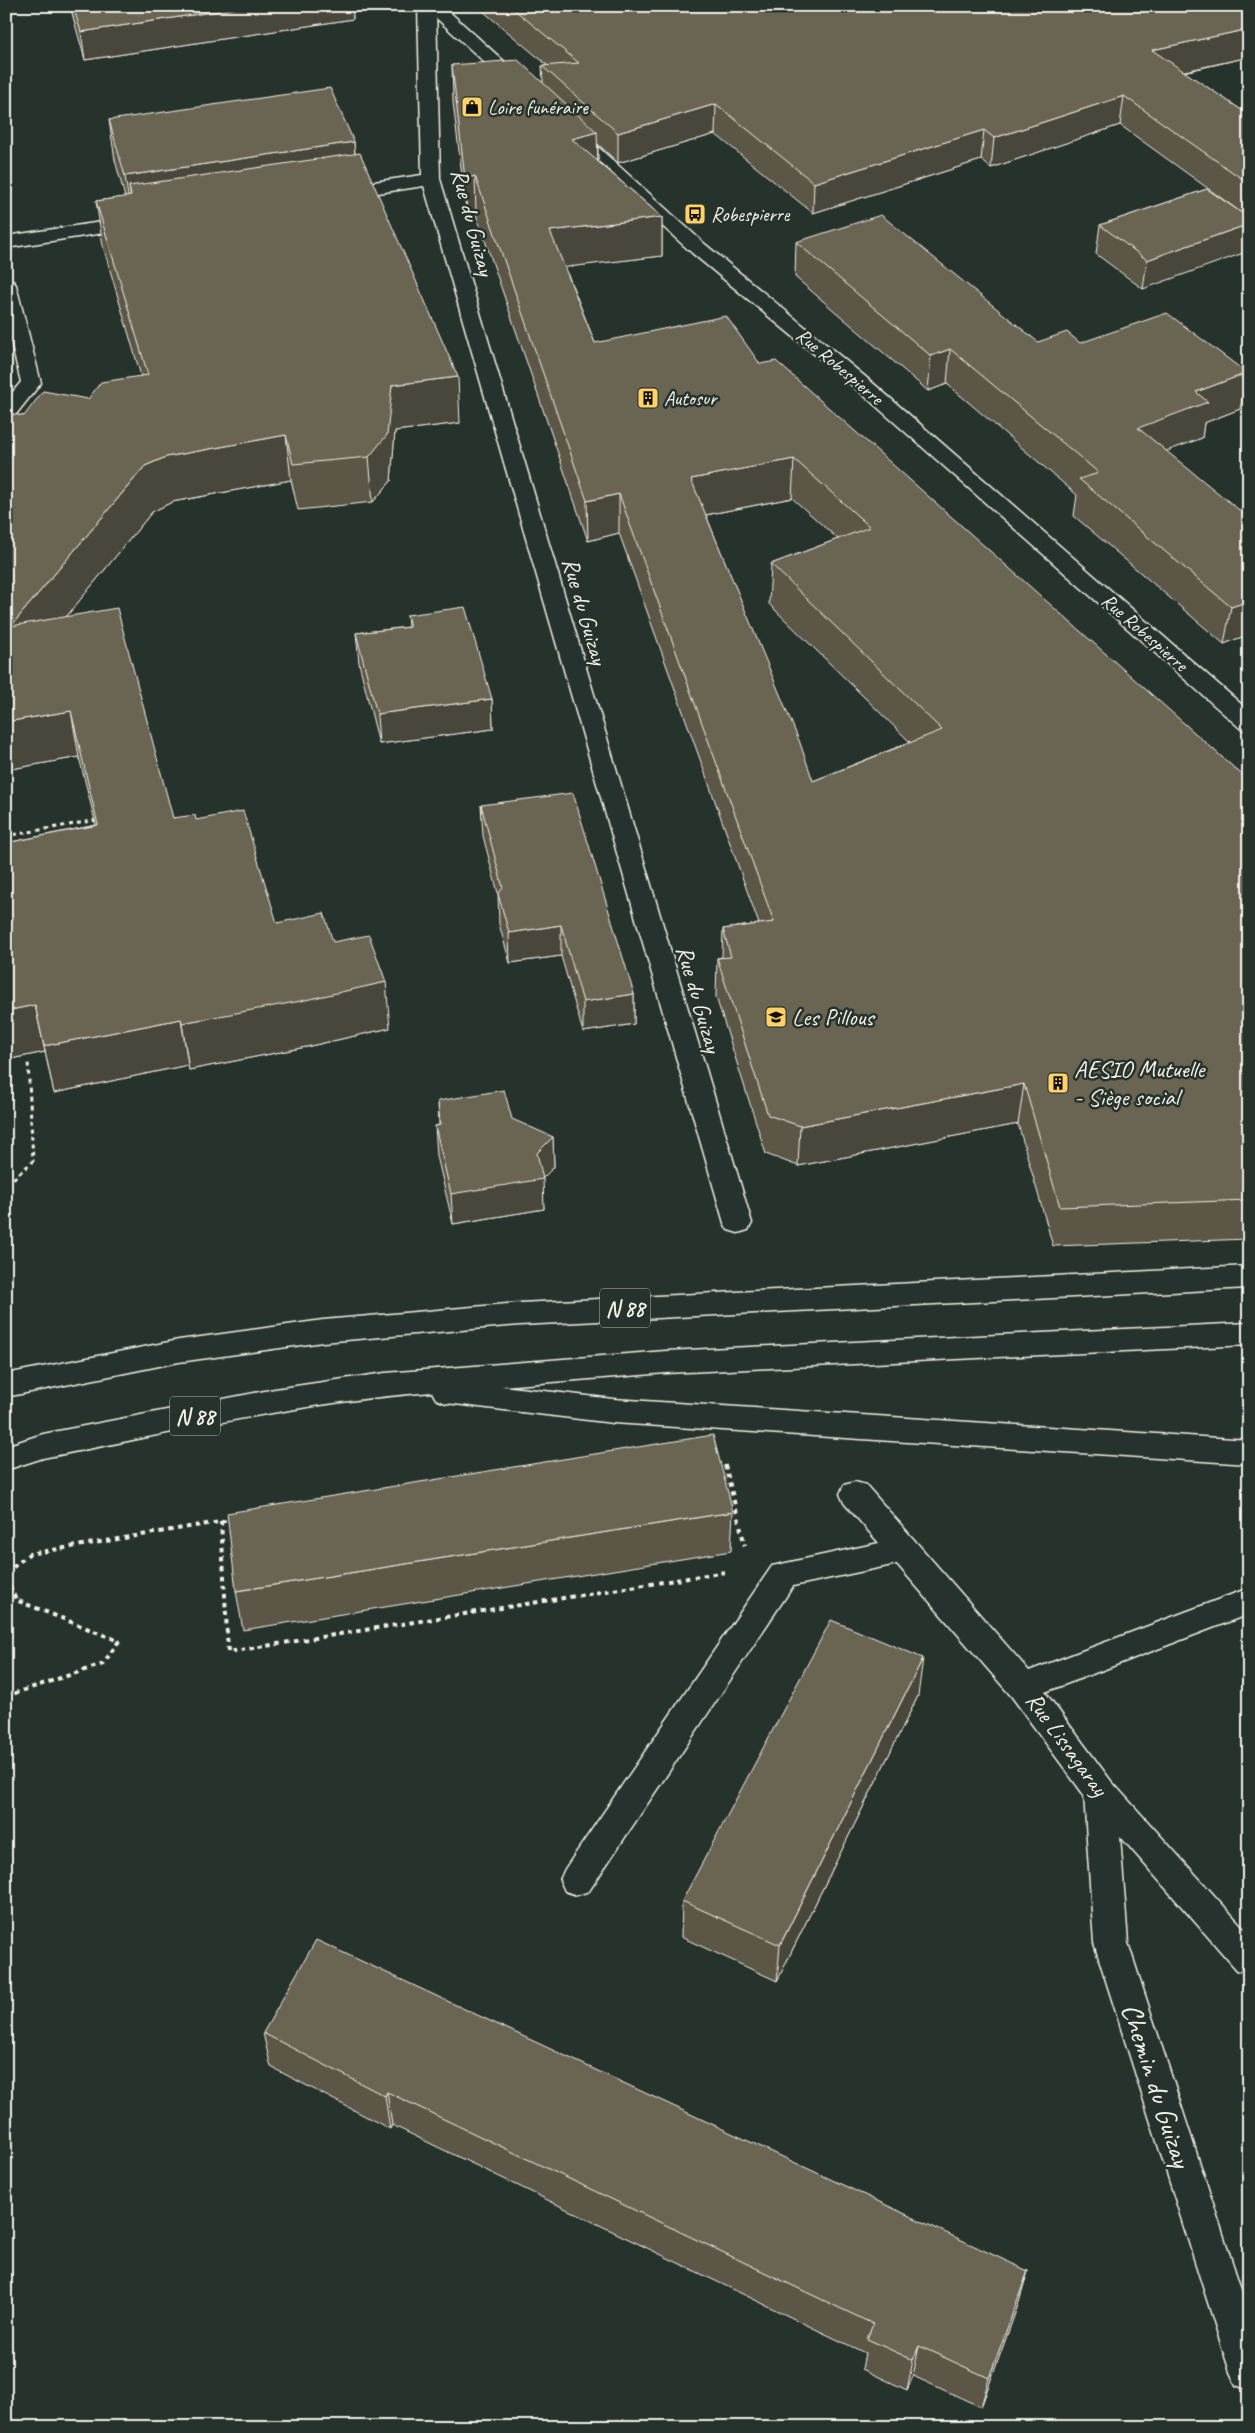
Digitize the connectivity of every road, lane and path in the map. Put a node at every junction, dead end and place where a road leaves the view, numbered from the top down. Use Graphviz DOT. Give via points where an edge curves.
graph roads {
  1 [pos="427,6"];
  2 [pos="432,6"];
  3 [pos="534,99"];
  4 [pos="556,119"];
  5 [pos="431,179"];
  6 [pos="319,196"];
  7 [pos="153,220"];
  8 [pos="6,242"];
  9 [pos="6,286"];
  10 [pos="6,414"];
  11 [pos="1247,720"];
  12 [pos="105,818"];
  13 [pos="6,836"];
  14 [pos="28,1061"];
  15 [pos="6,1182"];
  16 [pos="738,1223"];
  17 [pos="1249,1276"];
  18 [pos="1249,1334"];
  19 [pos="385,1384"];
  20 [pos="6,1386"];
  21 [pos="1249,1452"];
  22 [pos="6,1458"];
  23 [pos="724,1460"];
  24 [pos="855,1494"];
  25 [pos="240,1519"];
  26 [pos="221,1521"];
  27 [pos="904,1550"];
  28 [pos="750,1568"];
  29 [pos="6,1573"];
  30 [pos="783,1575"];
  31 [pos="6,1578"];
  32 [pos="1249,1601"];
  33 [pos="1023,1687"];
  34 [pos="6,1696"];
  35 [pos="1100,1791"];
  36 [pos="577,1880"];
  37 [pos="1249,1959"];
  38 [pos="1249,2372"];
  1 -- 5 [label="main road, Rue du Guizay"];
  2 -- 3 [label="main road"];
  4 -- 11 [label="main road, Rue Robespierre" via="699,249 867,388"];
  5 -- 6 [label="main road"];
  5 -- 16 [label="main road, Rue du Guizay"];
  7 -- 8 [label="main road"];
  9 -- 10 [label="main road" via="31,383"];
  12 -- 13 [label="path"];
  14 -- 15 [label="path" via="33,1161"];
  17 -- 20 [label="main road, N 88" via="520,1314 323,1331 179,1350"];
  18 -- 19 [label="main road, N 88" via="666,1362"];
  19 -- 21 [label="main road" via="613,1411"];
  19 -- 22 [label="main road, N 88" via="275,1401 44,1446"];
  23 -- 28 [label="path"];
  24 -- 27 [label="main road"];
  25 -- 26 [label="path"];
  26 -- 28 [label="path" via="228,1652"];
  26 -- 29 [label="path" via="29,1554"];
  27 -- 30 [label="main road"];
  27 -- 33 [label="main road"];
  28 -- 30 [label="path"];
  30 -- 36 [label="main road"];
  31 -- 34 [label="path" via="16,1600 119,1641 103,1664"];
  32 -- 33 [label="main road, Rue Lissagaray"];
  33 -- 35 [label="main road, Rue Lissagaray"];
  35 -- 37 [label="main road, Rue Lissagaray"];
  35 -- 38 [label="main road, Chemin du Guizay" via="1111,1943"];
}
